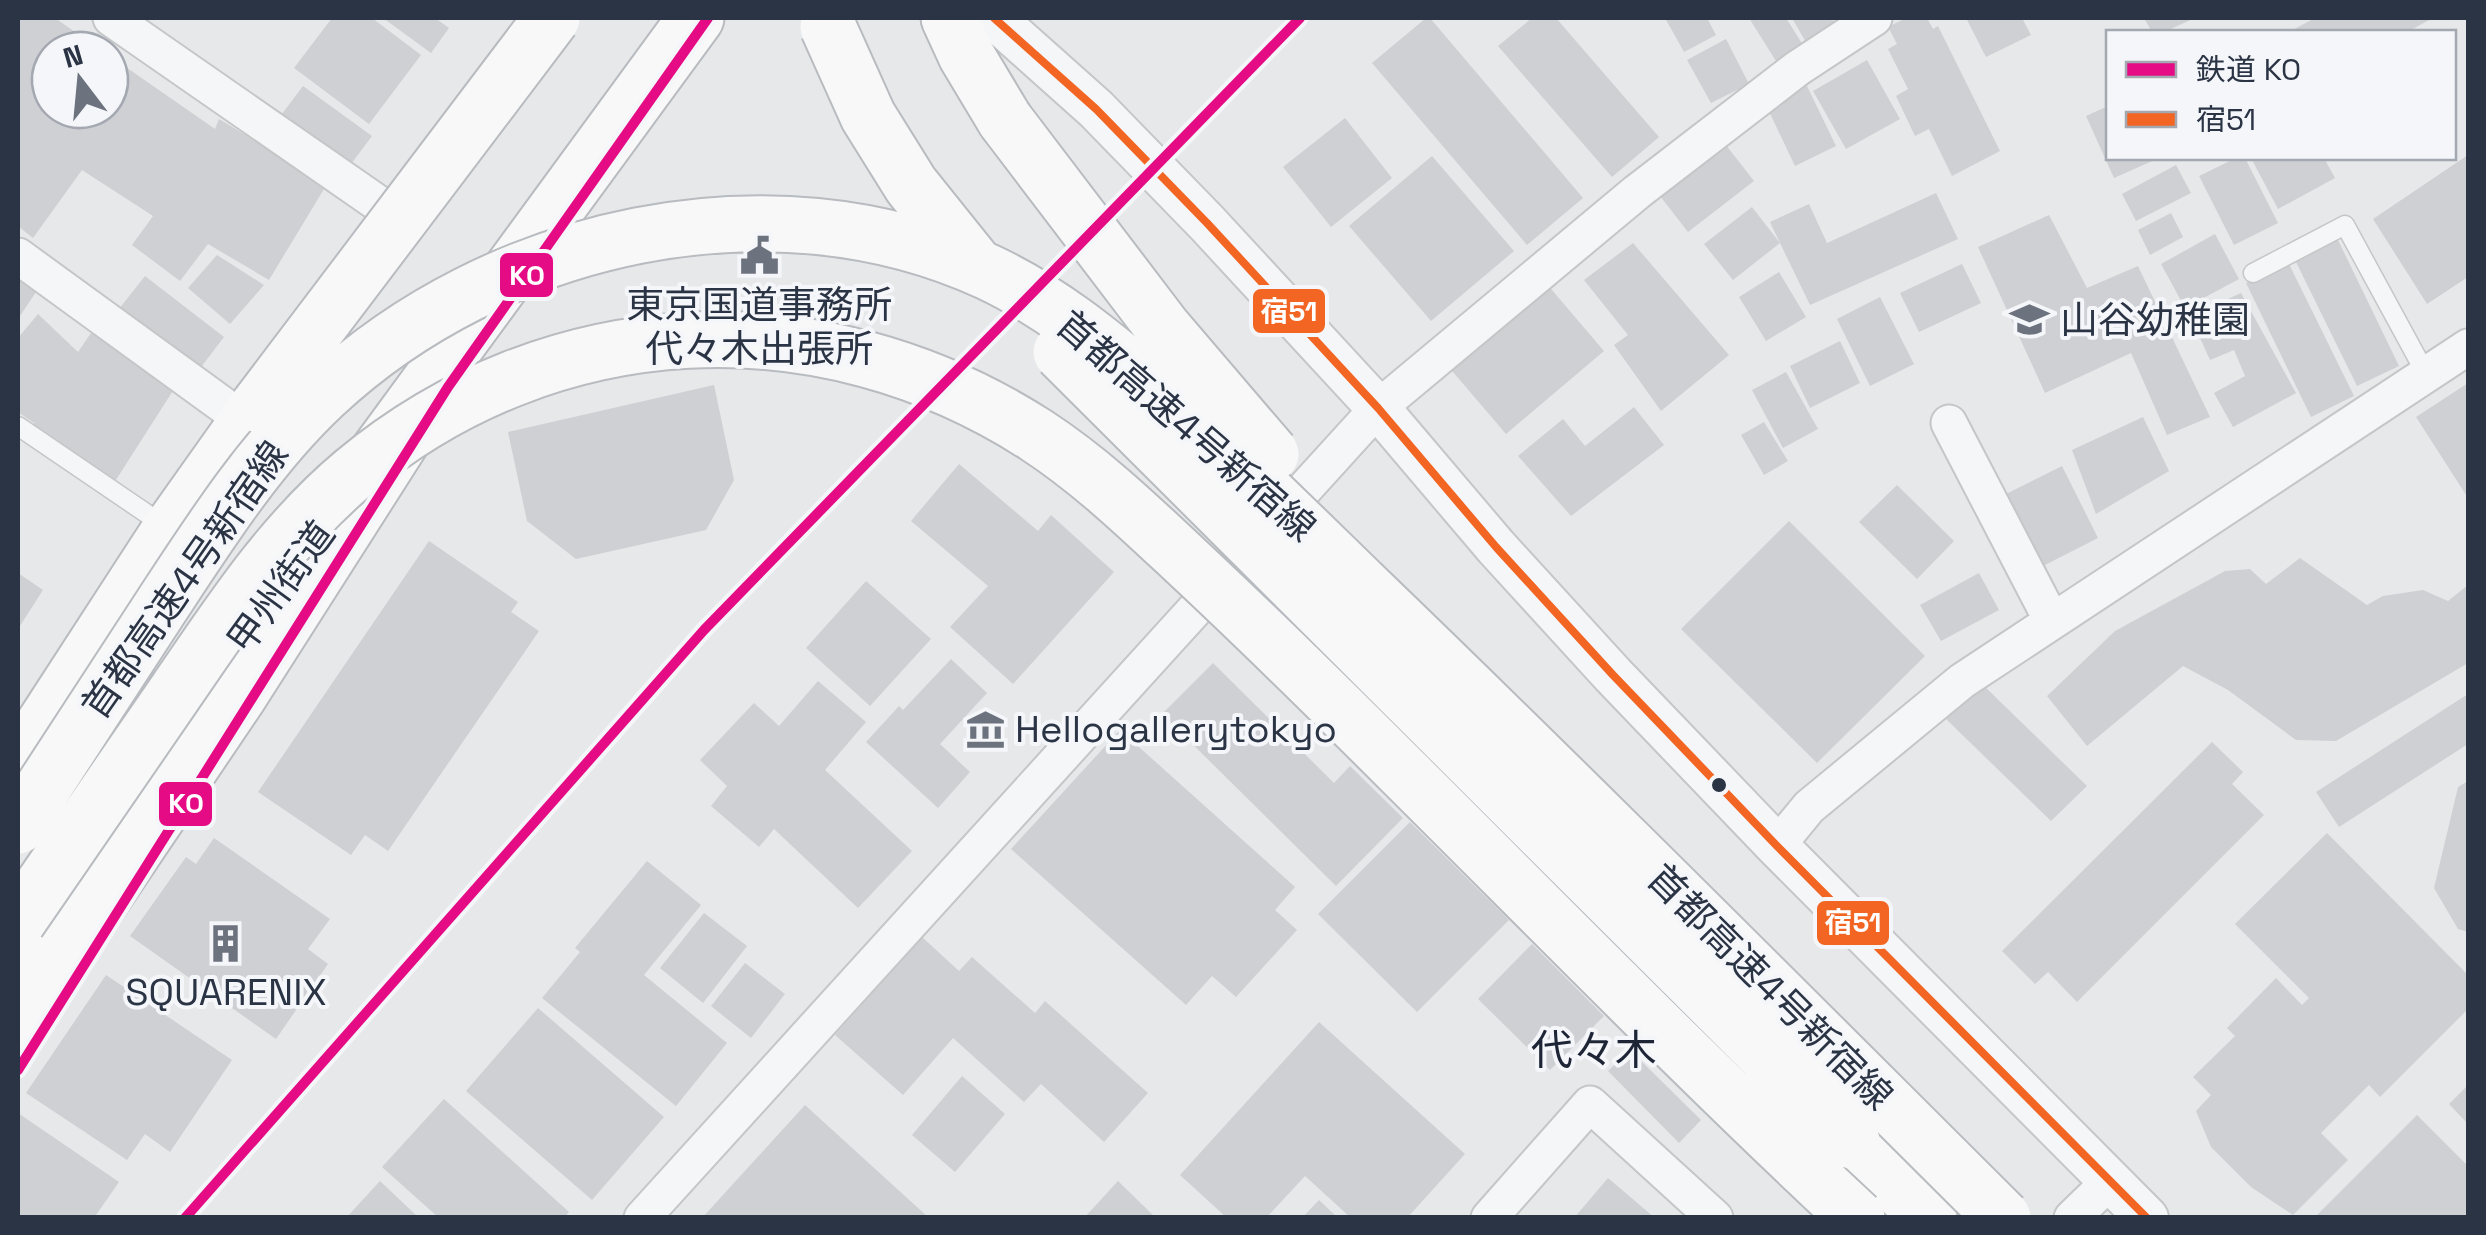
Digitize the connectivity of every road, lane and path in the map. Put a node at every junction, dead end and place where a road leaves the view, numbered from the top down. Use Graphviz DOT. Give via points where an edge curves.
graph roads {
  1 [pos="111,18"];
  2 [pos="527,18"];
  3 [pos="552,18"];
  4 [pos="696,18"];
  5 [pos="826,18"];
  6 [pos="949,18"];
  7 [pos="994,18"];
  8 [pos="1874,18"];
  9 [pos="452,125"];
  10 [pos="392,214"];
  11 [pos="528,243"];
  12 [pos="18,256"];
  13 [pos="2253,273"];
  14 [pos="2468,347"];
  15 [pos="2426,374"];
  16 [pos="1378,408"];
  17 [pos="238,416"];
  18 [pos="1949,423"];
  19 [pos="18,426"];
  20 [pos="162,524"];
  21 [pos="2052,621"];
  22 [pos="1490,708"];
  23 [pos="18,731"];
  24 [pos="18,764"];
  25 [pos="18,782"];
  26 [pos="18,826"];
  27 [pos="1777,846"];
  28 [pos="18,922"];
  29 [pos="18,970"];
  30 [pos="18,1023"];
  31 [pos="2109,1182"];
  32 [pos="642,1218"];
  33 [pos="1489,1218"];
  34 [pos="1715,1218"];
  35 [pos="1858,1218"];
  36 [pos="1929,1218"];
  37 [pos="2003,1218"];
  38 [pos="2072,1218"];
  39 [pos="2147,1218"];
  1 -- 10 [label="street"];
  2 -- 9 [label="highway"];
  3 -- 24 [label="highway, bridge" via="248,420"];
  4 -- 11 [label="highway, 甲州街道"];
  5 -- 36 [label="highway, bridge" via="868,116 911,184 981,272"];
  6 -- 22 [label="highway, bridge" via="1004,120 1080,223"];
  7 -- 16 [label="street" via="1096,109"];
  8 -- 16 [label="street" via="1637,192"];
  9 -- 10 [label="highway"];
  9 -- 25 [label="highway"];
  10 -- 17 [label="highway"];
  11 -- 29 [label="highway, 甲州街道" via="218,676"];
  11 -- 30 [label="highway" via="240,694"];
  12 -- 17 [label="street"];
  13 -- 15 [label="lane" via="2345,224"];
  14 -- 15 [label="street"];
  15 -- 21 [label="street"];
  16 -- 27 [label="street" via="1496,547"];
  16 -- 32 [label="street"];
  17 -- 20 [label="highway"];
  18 -- 21 [label="street"];
  19 -- 20 [label="lane"];
  20 -- 23 [label="highway"];
  21 -- 27 [label="street" via="1962,681 1810,807"];
  22 -- 26 [label="highway, 首都高速4号新宿線, bridge" via="1201,429 1053,308 982,270 902,241 804,226 698,226 596,245 485,286 387,342 320,398 220,518"];
  22 -- 37 [label="highway, 首都高速4号新宿線, bridge"];
  27 -- 31 [label="street"];
  28 -- 35 [label="highway, 首都高速4号新宿線, bridge" via="245,592 319,505 385,448 481,392 604,350 695,338 785,342 949,388 1037,436 1087,473 1253,624"];
  31 -- 38 [label="street"];
  31 -- 39 [label="street"];
  33 -- 34 [label="street" via="1590,1104"];
}
